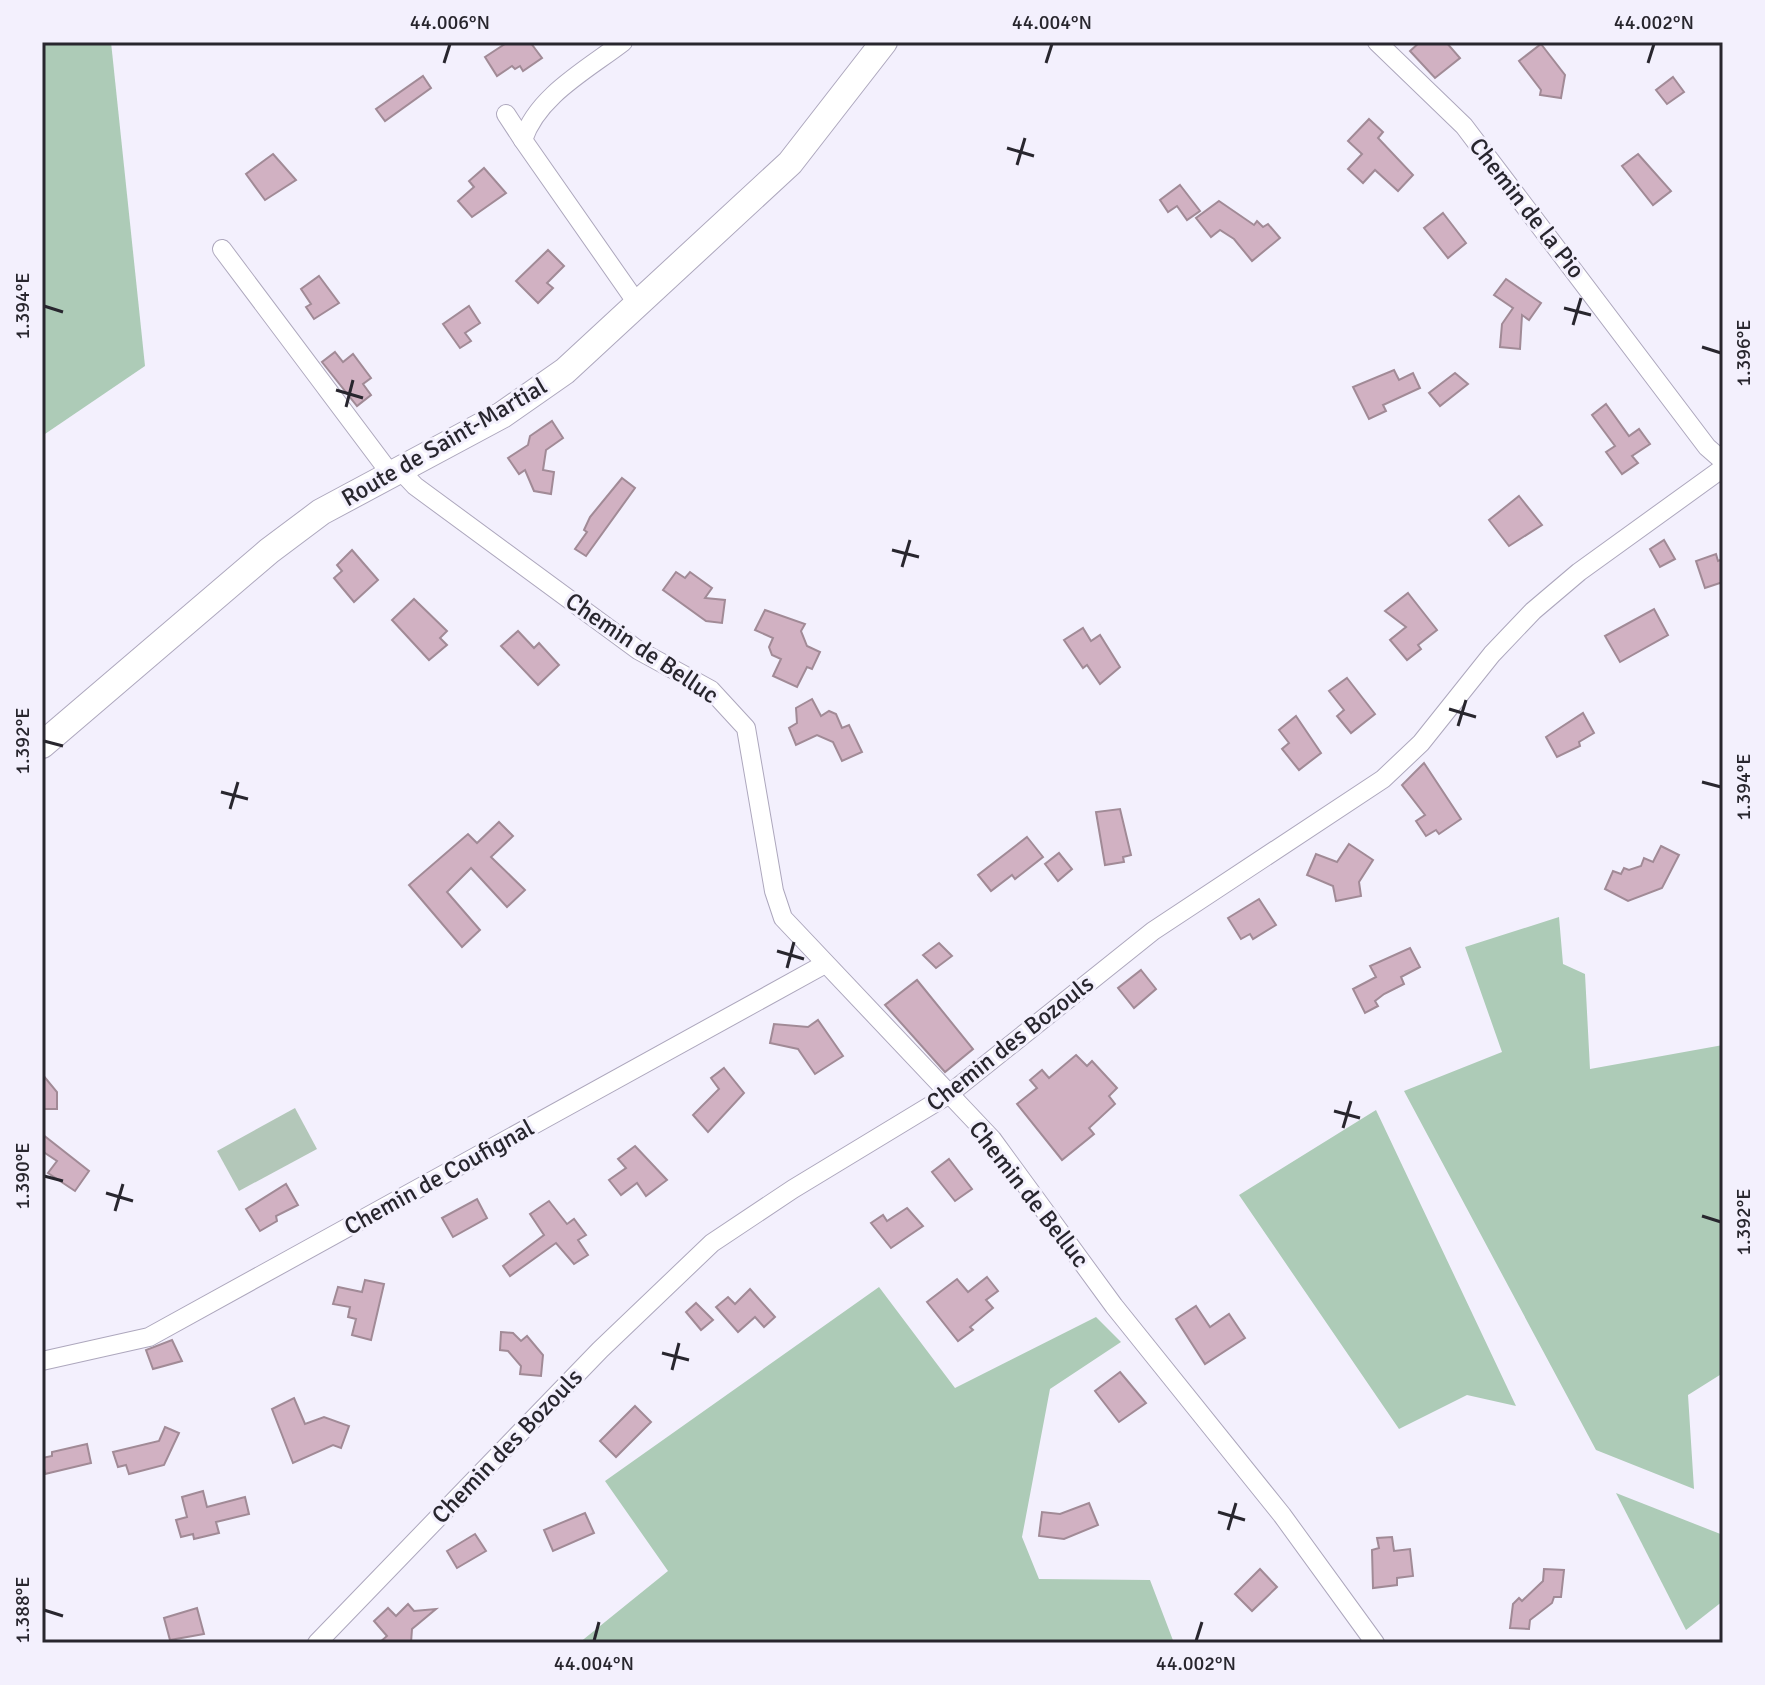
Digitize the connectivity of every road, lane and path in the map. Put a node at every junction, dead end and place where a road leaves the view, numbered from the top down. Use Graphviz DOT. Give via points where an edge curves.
graph roads {
  1 [pos="623,42"];
  2 [pos="884,42"];
  3 [pos="1377,42"];
  4 [pos="506,114"];
  5 [pos="523,140"];
  6 [pos="222,249"];
  7 [pos="639,306"];
  8 [pos="1723,461"];
  9 [pos="1723,468"];
  10 [pos="395,471"];
  11 [pos="46,733"];
  12 [pos="825,964"];
  13 [pos="948,1095"];
  14 [pos="42,1361"];
  15 [pos="317,1643"];
  16 [pos="1375,1643"];
  1 -- 5 [label="street" via="547,101 529,120"];
  2 -- 7 [label="main road, Route de Saint-Martial" via="790,163"];
  3 -- 8 [label="street, Chemin de la Pio" via="1464,126 1707,447"];
  4 -- 5 [label="street"];
  5 -- 7 [label="street"];
  6 -- 10 [label="street, Chemin de Belluc"];
  7 -- 10 [label="main road, Route de Saint-Martial" via="534,394"];
  9 -- 13 [label="street, Chemin des Bozouls" via="1533,611 1421,743 1383,779 1153,931"];
  10 -- 11 [label="main road, Route de Saint-Martial" via="321,512 269,551"];
  10 -- 12 [label="street, Chemin de Belluc" via="638,650 711,690 746,728 783,918"];
  12 -- 13 [label="street, Chemin de Belluc"];
  12 -- 14 [label="street, Chemin de Coufignal" via="149,1337"];
  13 -- 15 [label="street, Chemin des Bozouls" via="712,1243 600,1350"];
  13 -- 16 [label="street, Chemin de Belluc" via="992,1139"];
}
